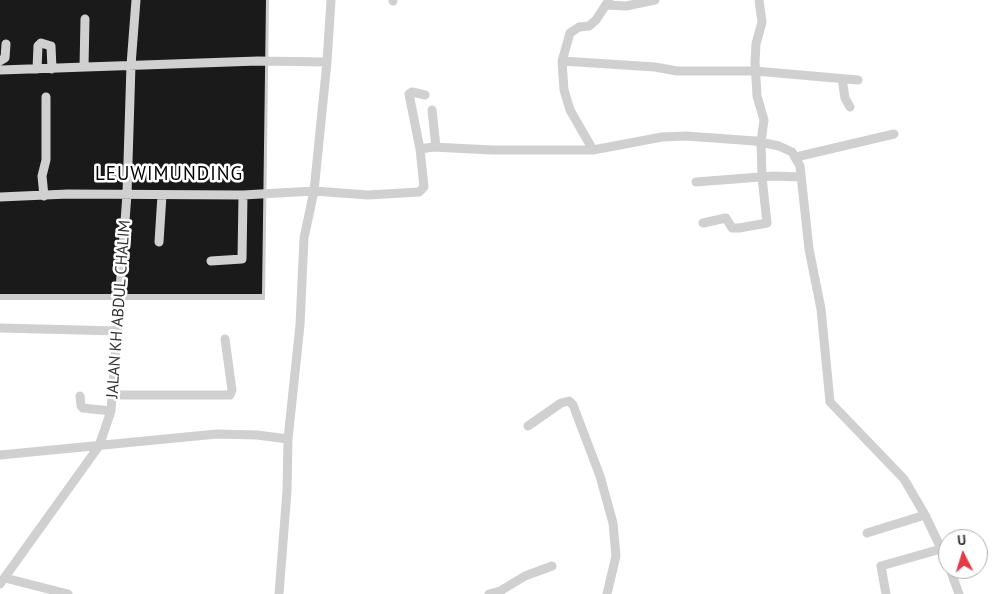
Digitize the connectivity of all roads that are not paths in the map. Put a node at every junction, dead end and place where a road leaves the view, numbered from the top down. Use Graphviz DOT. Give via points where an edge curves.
graph roads {
  1 [pos="136,0"];
  2 [pos="331,0"];
  3 [pos="655,0"];
  4 [pos="760,0"];
  5 [pos="608,3"];
  6 [pos="85,19"];
  7 [pos="6,44"];
  8 [pos="0,61"];
  9 [pos="562,61"];
  10 [pos="327,62"];
  11 [pos="131,65"];
  12 [pos="84,67"];
  13 [pos="52,68"];
  14 [pos="37,69"];
  15 [pos="0,70"];
  16 [pos="755,71"];
  17 [pos="842,79"];
  18 [pos="858,80"];
  19 [pos="425,95"];
  20 [pos="46,97"];
  21 [pos="850,107"];
  22 [pos="432,110"];
  23 [pos="894,134"];
  24 [pos="761,142"];
  25 [pos="436,147"];
  26 [pos="420,149"];
  27 [pos="593,150"];
  28 [pos="796,157"];
  29 [pos="762,177"];
  30 [pos="801,178"];
  31 [pos="696,182"];
  32 [pos="314,191"];
  33 [pos="127,194"];
  34 [pos="162,195"];
  35 [pos="243,195"];
  36 [pos="44,196"];
  37 [pos="0,197"];
  38 [pos="703,223"];
  39 [pos="159,242"];
  40 [pos="211,261"];
  41 [pos="0,328"];
  42 [pos="118,331"];
  43 [pos="225,339"];
  44 [pos="114,394"];
  45 [pos="80,396"];
  46 [pos="111,411"];
  47 [pos="528,426"];
  48 [pos="288,439"];
  49 [pos="99,446"];
  50 [pos="0,455"];
  51 [pos="925,515"];
  52 [pos="867,533"];
  53 [pos="938,543"];
  54 [pos="938,551"];
  55 [pos="552,566"];
  56 [pos="954,579"];
  57 [pos="2,581"];
  58 [pos="68,594"];
  59 [pos="279,594"];
  60 [pos="489,594"];
  61 [pos="607,594"];
  62 [pos="886,594"];
  63 [pos="959,594"];
  1 -- 11 [label="street, JALAN KH ABDUL CHALIM"];
  2 -- 10 [label="street"];
  3 -- 5 [label="street" via="626,6"];
  4 -- 16 [label="street" via="762,22 756,44"];
  5 -- 9 [label="street" via="589,26 579,27 570,33"];
  6 -- 12 [label="street"];
  7 -- 8 [label="street" via="5,58"];
  9 -- 16 [label="street" via="655,66 677,71"];
  9 -- 27 [label="street" via="564,90 570,110"];
  10 -- 11 [label="street"];
  10 -- 32 [label="street"];
  11 -- 12 [label="street"];
  11 -- 33 [label="street, JALAN KH ABDUL CHALIM"];
  12 -- 13 [label="street"];
  13 -- 14 [label="street"];
  13 -- 14 [label="street" via="51,46 40,43"];
  14 -- 15 [label="street"];
  16 -- 17 [label="street"];
  16 -- 24 [label="street" via="757,96 764,120"];
  17 -- 18 [label="street"];
  17 -- 21 [label="street"];
  19 -- 26 [label="street" via="409,94"];
  20 -- 36 [label="street"];
  22 -- 25 [label="street"];
  23 -- 28 [label="street"];
  24 -- 27 [label="street" via="662,137"];
  24 -- 28 [label="street" via="779,146"];
  24 -- 29 [label="street"];
  25 -- 26 [label="street"];
  25 -- 27 [label="street"];
  26 -- 32 [label="street" via="424,186 419,192 368,195"];
  28 -- 30 [label="street"];
  29 -- 30 [label="street"];
  29 -- 31 [label="street"];
  29 -- 38 [label="street" via="767,222 739,228 732,228 726,218"];
  30 -- 51 [label="street" via="809,249 821,309 830,402 904,479"];
  32 -- 35 [label="street"];
  32 -- 48 [label="street" via="304,238 300,326"];
  33 -- 34 [label="street"];
  33 -- 36 [label="street"];
  33 -- 42 [label="street, JALAN KH ABDUL CHALIM"];
  34 -- 35 [label="street"];
  34 -- 39 [label="street"];
  35 -- 40 [label="street" via="242,259"];
  36 -- 37 [label="street"];
  41 -- 42 [label="street"];
  42 -- 44 [label="street, JALAN KH ABDUL CHALIM"];
  43 -- 44 [label="street" via="230,395"];
  44 -- 46 [label="street, JALAN KH ABDUL CHALIM"];
  45 -- 46 [label="street" via="83,408"];
  46 -- 49 [label="street, JALAN KH ABDUL CHALIM"];
  47 -- 61 [label="street" via="561,403 570,401 573,405 600,476 613,523 616,556"];
  48 -- 49 [label="street" via="217,434"];
  48 -- 59 [label="street"];
  49 -- 50 [label="street"];
  49 -- 57 [label="street, JALAN KH ABDUL CHALIM"];
  51 -- 52 [label="street"];
  51 -- 53 [label="street"];
  54 -- 62 [label="street" via="881,566"];
  55 -- 60 [label="street"];
  56 -- 63 [label="street"];
  57 -- 58 [label="street"];
}
